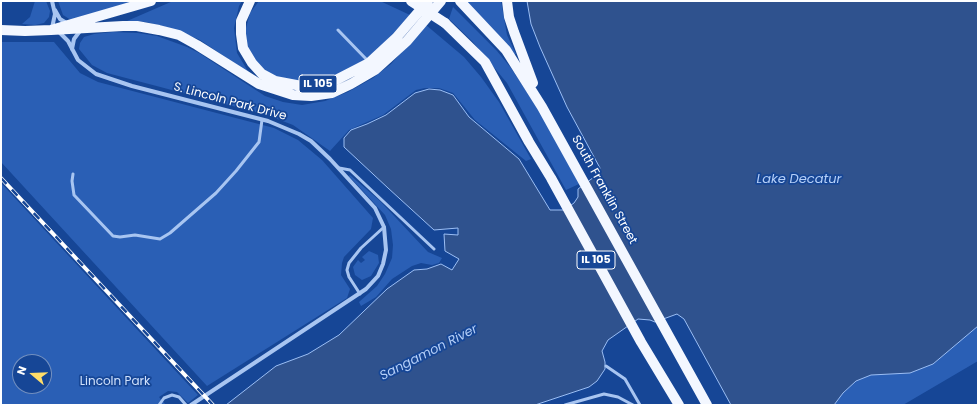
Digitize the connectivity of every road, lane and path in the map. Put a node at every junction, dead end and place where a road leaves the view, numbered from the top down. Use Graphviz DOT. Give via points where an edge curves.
graph roads {
  1 [pos="52,1"];
  2 [pos="151,1"];
  3 [pos="250,1"];
  4 [pos="411,1"];
  5 [pos="428,1"];
  6 [pos="441,1"];
  7 [pos="507,1"];
  8 [pos="460,2"];
  9 [pos="53,6"];
  10 [pos="73,24"];
  11 [pos="86,28"];
  12 [pos="1,30"];
  13 [pos="52,30"];
  14 [pos="338,30"];
  15 [pos="73,52"];
  16 [pos="369,63"];
  17 [pos="542,107"];
  18 [pos="262,120"];
  19 [pos="338,168"];
  20 [pos="73,174"];
  21 [pos="384,227"];
  22 [pos="434,249"];
  23 [pos="360,294"];
  24 [pos="606,366"];
  25 [pos="677,403"];
  26 [pos="159,405"];
  27 [pos="186,405"];
  28 [pos="191,405"];
  29 [pos="565,405"];
  30 [pos="633,405"];
  31 [pos="640,405"];
  32 [pos="707,405"];
  1 -- 9 [label="street"];
  2 -- 10 [label="main road"];
  3 -- 16 [label="main road, IL 105" via="241,21 243,48 257,68 275,81 308,87 336,80"];
  4 -- 25 [label="main road, IL 105, bridge" via="445,23 485,62 640,342"];
  5 -- 16 [label="main road, IL 105" via="396,38"];
  6 -- 11 [label="main road" via="407,41 375,70 332,93 311,96 285,93 259,84 179,35 137,26"];
  7 -- 17 [label="main road, IL 105" via="514,32"];
  8 -- 17 [label="main road, South Franklin Street" via="506,50"];
  9 -- 10 [label="street" via="62,20"];
  9 -- 13 [label="street"];
  10 -- 13 [label="main road"];
  11 -- 13 [label="main road"];
  11 -- 15 [label="street" via="75,36"];
  12 -- 13 [label="main road"];
  13 -- 15 [label="street, S. Lincoln Park Drive" via="64,35"];
  14 -- 16 [label="lane"];
  15 -- 18 [label="street, S. Lincoln Park Drive" via="82,65 105,78"];
  17 -- 32 [label="main road, South Franklin Street / IL 105"];
  18 -- 19 [label="street, S. Lincoln Park Drive" via="299,134 316,146"];
  18 -- 20 [label="lane" via="259,142 236,171 216,193 160,239 135,235 113,236 74,195"];
  19 -- 21 [label="street, S. Lincoln Park Drive" via="374,208"];
  19 -- 22 [label="lane" via="350,170"];
  21 -- 23 [label="street, S. Lincoln Park Drive" via="387,242 383,264 374,281"];
  21 -- 23 [label="lane" via="361,248 349,264 349,277"];
  23 -- 28 [label="street, S. Lincoln Park Drive"];
  24 -- 31 [label="lane" via="625,379"];
  26 -- 27 [label="lane" via="164,398 172,395 179,397"];
  29 -- 30 [label="lane" via="604,394 618,397"];
}
